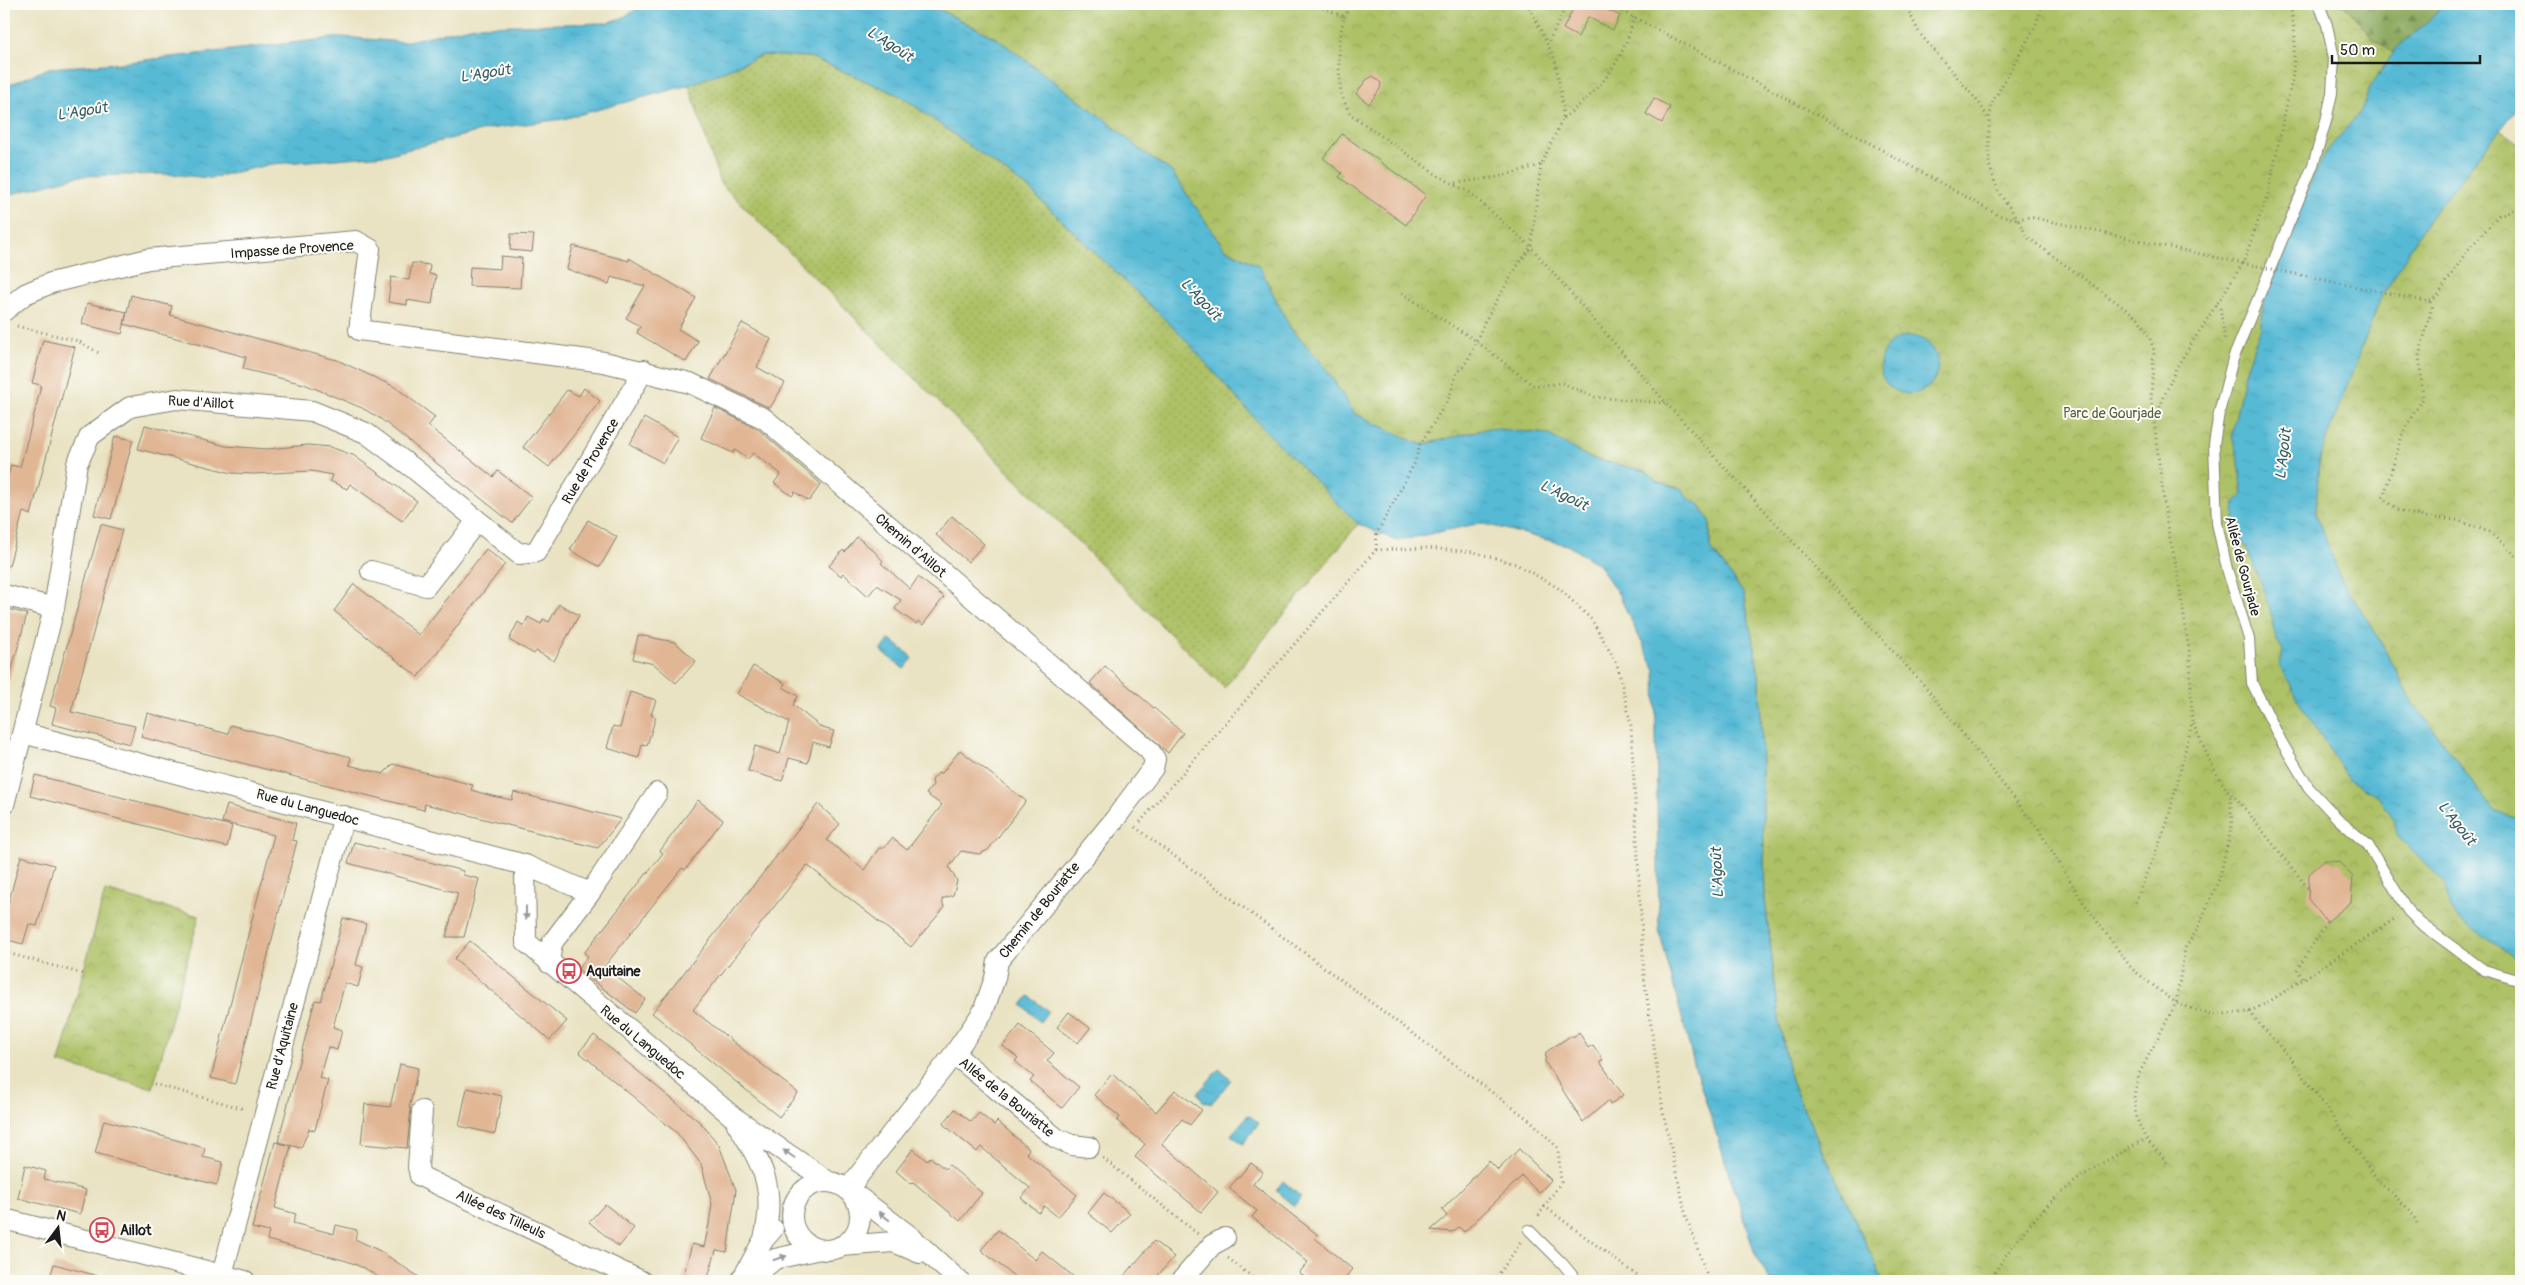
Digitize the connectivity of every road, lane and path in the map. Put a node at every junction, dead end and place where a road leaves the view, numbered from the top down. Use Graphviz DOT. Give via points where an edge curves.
graph roads {
  1 [pos="1314,4"];
  2 [pos="1352,4"];
  3 [pos="1528,4"];
  4 [pos="1567,4"];
  5 [pos="1609,4"];
  6 [pos="1905,4"];
  7 [pos="2042,4"];
  8 [pos="2290,4"];
  9 [pos="2319,4"];
  10 [pos="1634,16"];
  11 [pos="1344,17"];
  12 [pos="1548,41"];
  13 [pos="1563,118"];
  14 [pos="1989,120"];
  15 [pos="1541,165"];
  16 [pos="1455,184"];
  17 [pos="2521,207"];
  18 [pos="2018,219"];
  19 [pos="1530,247"];
  20 [pos="2243,263"];
  21 [pos="1402,293"];
  22 [pos="2430,302"];
  23 [pos="2216,306"];
  24 [pos="8,318"];
  25 [pos="1476,341"];
  26 [pos="98,353"];
  27 [pos="2233,359"];
  28 [pos="644,370"];
  29 [pos="1666,403"];
  30 [pos="2153,421"];
  31 [pos="477,520"];
  32 [pos="1376,550"];
  33 [pos="536,552"];
  34 [pos="2521,560"];
  35 [pos="371,571"];
  36 [pos="4,596"];
  37 [pos="54,608"];
  38 [pos="2192,723"];
  39 [pos="23,733"];
  40 [pos="1155,759"];
  41 [pos="657,794"];
  42 [pos="2230,794"];
  43 [pos="4,805"];
  44 [pos="344,816"];
  45 [pos="1135,827"];
  46 [pos="1101,833"];
  47 [pos="525,865"];
  48 [pos="2308,888"];
  49 [pos="590,894"];
  50 [pos="2134,906"];
  51 [pos="2408,911"];
  52 [pos="2327,922"];
  53 [pos="4,952"];
  54 [pos="549,963"];
  55 [pos="83,974"];
  56 [pos="2303,978"];
  57 [pos="2521,981"];
  58 [pos="2176,1003"];
  59 [pos="2249,1012"];
  60 [pos="954,1054"];
  61 [pos="154,1084"];
  62 [pos="422,1111"];
  63 [pos="263,1114"];
  64 [pos="732,1116"];
  65 [pos="2146,1139"];
  66 [pos="1089,1147"];
  67 [pos="2167,1162"];
  68 [pos="838,1186"];
  69 [pos="795,1203"];
  70 [pos="1544,1206"];
  71 [pos="776,1212"];
  72 [pos="4,1219"];
  73 [pos="2417,1223"];
  74 [pos="1529,1230"];
  75 [pos="797,1233"];
  76 [pos="1218,1242"];
  77 [pos="841,1246"];
  78 [pos="820,1249"];
  79 [pos="933,1260"];
  80 [pos="222,1275"];
  81 [pos="244,1281"];
  82 [pos="641,1281"];
  83 [pos="741,1281"];
  84 [pos="748,1281"];
  85 [pos="959,1281"];
  86 [pos="1181,1281"];
  87 [pos="1257,1281"];
  88 [pos="1494,1281"];
  89 [pos="1577,1281"];
  90 [pos="1644,1281"];
  91 [pos="1709,1281"];
  92 [pos="1990,1281"];
  1 -- 11 [label="path"];
  2 -- 11 [label="path"];
  3 -- 12 [label="path"];
  4 -- 12 [label="path"];
  5 -- 10 [label="path"];
  6 -- 14 [label="path" via="1920,34 1980,104"];
  7 -- 14 [label="path" via="2036,25 1993,102"];
  8 -- 20 [label="path" via="2296,34 2293,74 2268,194"];
  9 -- 27 [label="lane, Allée de Gourjade" via="2334,58 2326,121 2313,165"];
  10 -- 13 [label="path" via="1624,51 1610,72 1596,91"];
  10 -- 18 [label="path" via="1998,215"];
  11 -- 16 [label="path" via="1339,41 1339,68 1341,94 1350,114 1440,178"];
  12 -- 13 [label="path" via="1555,60"];
  13 -- 15 [label="path"];
  14 -- 18 [label="path" via="1989,166 1999,193"];
  15 -- 16 [label="path"];
  15 -- 19 [label="path"];
  16 -- 19 [label="path" via="1469,192"];
  17 -- 22 [label="path" via="2499,215 2467,251 2438,296"];
  18 -- 20 [label="path" via="2030,217"];
  18 -- 30 [label="path" via="2027,237 2138,318 2154,350"];
  19 -- 25 [label="path" via="1486,318"];
  19 -- 29 [label="path"];
  20 -- 22 [label="path, bridge"];
  20 -- 23 [label="path"];
  21 -- 25 [label="path"];
  22 -- 34 [label="path" via="2432,306 2419,356 2423,398 2403,433 2383,498 2397,510 2456,520 2489,532"];
  23 -- 27 [label="path" via="2220,308 2227,357"];
  23 -- 30 [label="path" via="2176,368"];
  24 -- 26 [label="path" via="78,341"];
  24 -- 28 [label="street, Impasse de Provence" via="25,294 51,283 148,259 356,241 370,249 359,330"];
  25 -- 29 [label="path" via="1534,386 1562,383 1595,397"];
  25 -- 32 [label="path" via="1377,533"];
  27 -- 51 [label="lane, Allée de Gourjade" via="2216,428 2214,500 2227,569 2249,639 2252,683 2309,788 2338,820 2368,845"];
  28 -- 33 [label="street, Rue de Provence"];
  28 -- 40 [label="street, Chemin d'Aillot" via="690,383 764,419 1149,750"];
  29 -- 58 [label="path" via="1923,684 2037,827 2083,902 2132,969"];
  30 -- 38 [label="path" via="2167,526 2190,656"];
  31 -- 33 [label="street, Rue d'Aillot" via="519,554"];
  31 -- 35 [label="street" via="426,586"];
  31 -- 37 [label="street, Rue d'Aillot" via="366,433 312,411 177,399 157,401 130,408 90,436 77,464"];
  32 -- 45 [label="path"];
  32 -- 91 [label="path" via="1474,552 1516,564 1560,589 1592,620 1617,664 1630,724 1644,976 1663,1111 1686,1216"];
  36 -- 37 [label="street"];
  37 -- 39 [label="street, Rue d'Aillot"];
  38 -- 42 [label="path" via="2216,774"];
  38 -- 50 [label="path" via="2167,823"];
  39 -- 43 [label="street, Rue d'Aillot"];
  39 -- 44 [label="street, Rue du Languedoc"];
  40 -- 46 [label="street, Chemin de Bouriatte" via="1153,768"];
  41 -- 49 [label="street"];
  42 -- 48 [label="path"];
  42 -- 58 [label="path" via="2232,824 2226,853 2210,900 2185,948"];
  44 -- 47 [label="street, Rue du Languedoc"];
  44 -- 63 [label="street, Rue d'Aquitaine"];
  45 -- 46 [label="path" via="1119,834"];
  45 -- 70 [label="path" via="1532,1122 1558,1148 1562,1182"];
  46 -- 60 [label="street, Chemin de Bouriatte" via="998,961 991,995 983,1012"];
  47 -- 49 [label="street, Rue du Languedoc"];
  47 -- 54 [label="street, Rue du Languedoc, one-way" via="526,942"];
  49 -- 54 [label="street" via="552,943"];
  51 -- 56 [label="path"];
  51 -- 57 [label="lane, Allée de Gourjade" via="2484,970"];
  52 -- 56 [label="path" via="2297,970"];
  53 -- 55 [label="path"];
  54 -- 64 [label="street, Rue du Languedoc"];
  56 -- 59 [label="path" via="2270,1002"];
  58 -- 59 [label="path" via="2211,1016"];
  58 -- 65 [label="path" via="2139,1074 2135,1089 2136,1117"];
  59 -- 73 [label="path" via="2292,1060 2378,1182 2411,1210"];
  60 -- 66 [label="street, Allée de la Bouriatte" via="1056,1138 1072,1145"];
  60 -- 68 [label="street, Chemin de Bouriatte"];
  61 -- 63 [label="path"];
  62 -- 82 [label="street, Allée des Tilleuls" via="420,1176"];
  63 -- 80 [label="street, Rue d'Aquitaine"];
  68 -- 64 [label="street, Rue du Languedoc, one-way"];
  64 -- 71 [label="street, Rue du Languedoc" via="760,1164"];
  65 -- 67 [label="path"];
  65 -- 92 [label="path" via="2076,1180 2029,1225"];
  66 -- 76 [label="path"];
  68 -- 69 [label="street" via="809,1187"];
  68 -- 77 [label="street" via="857,1201 860,1210 860,1222 852,1238"];
  79 -- 68 [label="street, Rue du Languedoc, one-way" via="911,1238"];
  69 -- 71 [label="street"];
  69 -- 75 [label="street" via="793,1222"];
  70 -- 74 [label="path"];
  70 -- 90 [label="path"];
  71 -- 75 [label="street"];
  71 -- 83 [label="street, Rue du Languedoc"];
  72 -- 80 [label="street"];
  74 -- 88 [label="path"];
  74 -- 89 [label="lane"];
  75 -- 78 [label="street" via="804,1242"];
  76 -- 86 [label="street"];
  76 -- 87 [label="path"];
  77 -- 78 [label="street"];
  77 -- 79 [label="street" via="894,1242"];
  84 -- 78 [label="street, one-way" via="775,1259"];
  79 -- 85 [label="street"];
  80 -- 81 [label="street"];
}
